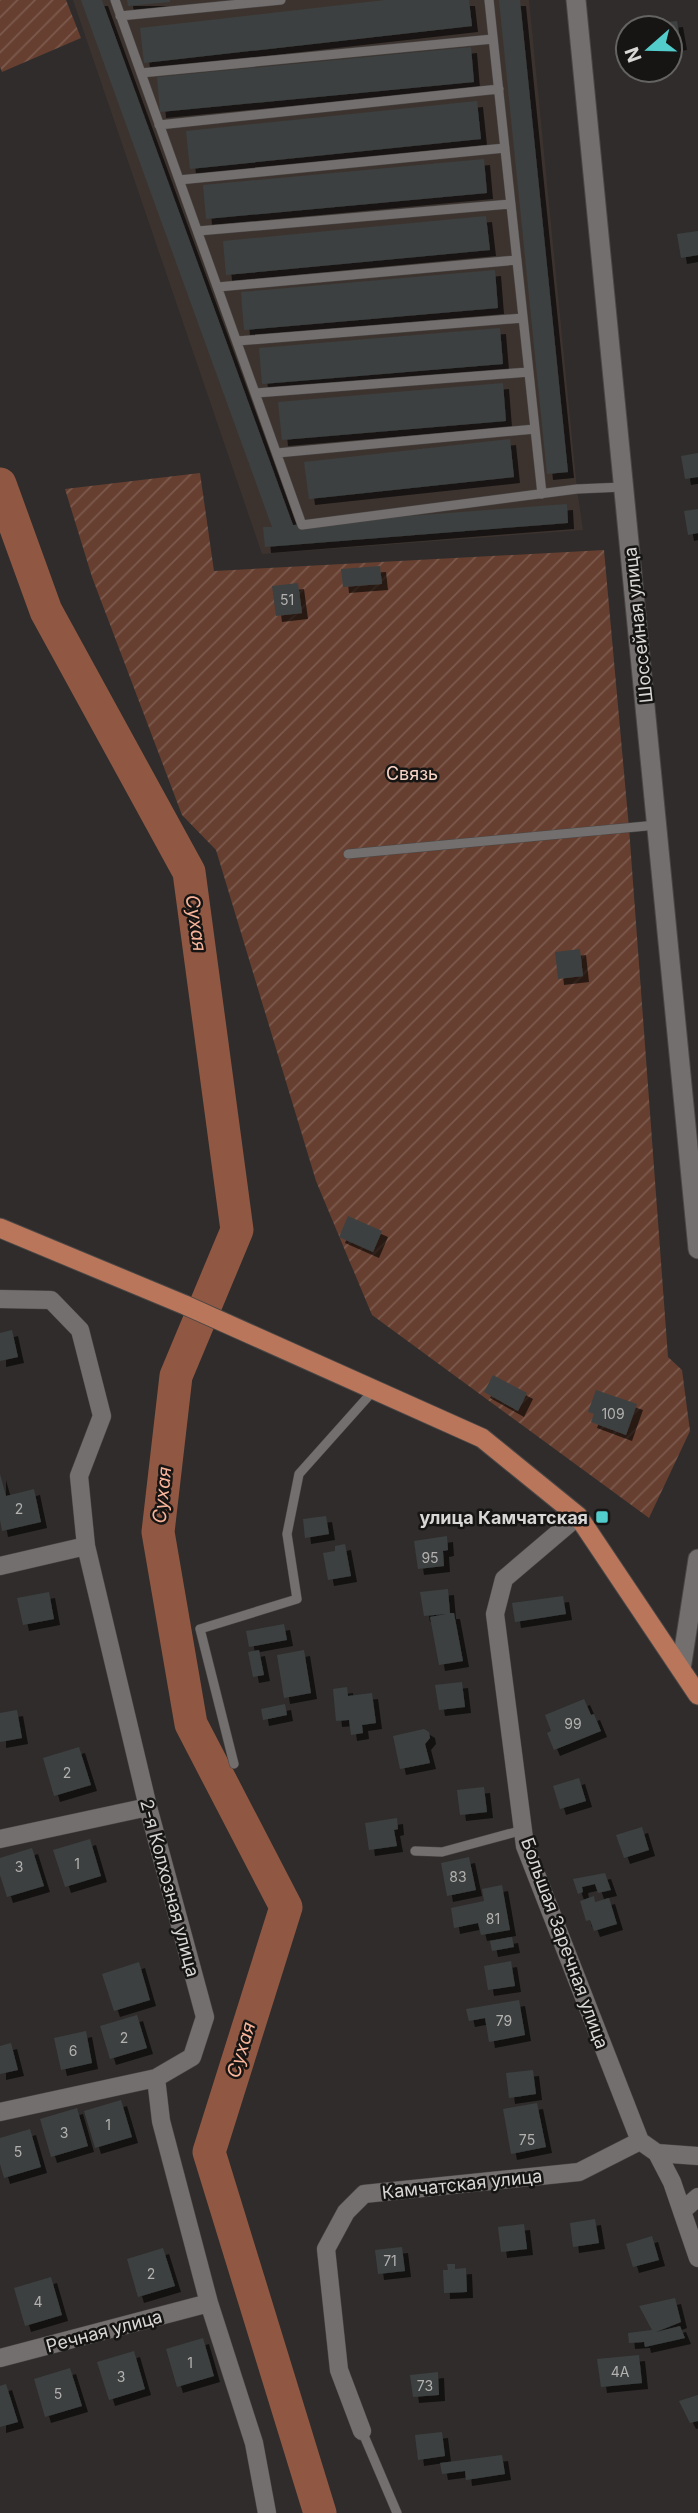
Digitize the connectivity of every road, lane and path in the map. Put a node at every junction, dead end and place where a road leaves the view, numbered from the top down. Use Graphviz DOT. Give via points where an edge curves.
graph roads {
  1 [pos="115,0"];
  2 [pos="281,0"];
  3 [pos="489,0"];
  4 [pos="576,0"];
  5 [pos="120,16"];
  6 [pos="493,39"];
  7 [pos="141,73"];
  8 [pos="499,89"];
  9 [pos="159,125"];
  10 [pos="505,148"];
  11 [pos="179,180"];
  12 [pos="511,204"];
  13 [pos="198,231"];
  14 [pos="517,260"];
  15 [pos="218,287"];
  16 [pos="523,318"];
  17 [pos="237,341"];
  18 [pos="529,372"];
  19 [pos="256,393"];
  20 [pos="535,429"];
  21 [pos="277,453"];
  22 [pos="625,487"];
  23 [pos="542,494"];
  24 [pos="658,825"];
  25 [pos="348,853"];
  26 [pos="2,1234"];
  27 [pos="698,1249"];
  28 [pos="0,1298"];
  29 [pos="374,1390"];
  30 [pos="578,1516"];
  31 [pos="86,1546"];
  32 [pos="698,1559"];
  33 [pos="0,1566"];
  34 [pos="681,1669"];
  35 [pos="698,1695"];
  36 [pos="234,1764"];
  37 [pos="148,1807"];
  38 [pos="523,1830"];
  39 [pos="0,1839"];
  40 [pos="415,1851"];
  41 [pos="156,2078"];
  42 [pos="0,2112"];
  43 [pos="639,2141"];
  44 [pos="657,2153"];
  45 [pos="698,2156"];
  46 [pos="698,2197"];
  47 [pos="682,2211"];
  48 [pos="698,2258"];
  49 [pos="209,2303"];
  50 [pos="0,2358"];
  51 [pos="362,2431"];
  52 [pos="267,2513"];
  53 [pos="397,2513"];
  1 -- 5 [label="lane"];
  2 -- 5 [label="lane"];
  3 -- 6 [label="lane"];
  4 -- 22 [label="street, Шоссейная улица"];
  5 -- 7 [label="lane"];
  6 -- 7 [label="lane"];
  6 -- 8 [label="lane"];
  7 -- 9 [label="lane"];
  8 -- 9 [label="lane"];
  8 -- 10 [label="lane"];
  9 -- 11 [label="lane"];
  10 -- 11 [label="lane"];
  10 -- 12 [label="lane"];
  11 -- 13 [label="lane"];
  12 -- 13 [label="lane"];
  12 -- 14 [label="lane"];
  13 -- 15 [label="lane"];
  14 -- 15 [label="lane"];
  14 -- 16 [label="lane"];
  15 -- 17 [label="lane"];
  16 -- 17 [label="lane"];
  16 -- 18 [label="lane"];
  17 -- 19 [label="lane"];
  18 -- 19 [label="lane"];
  18 -- 20 [label="lane"];
  19 -- 21 [label="lane"];
  20 -- 21 [label="lane"];
  20 -- 23 [label="lane"];
  21 -- 23 [label="lane" via="303,524"];
  22 -- 23 [label="lane"];
  22 -- 24 [label="street, Шоссейная улица"];
  24 -- 25 [label="lane"];
  24 -- 27 [label="street, Шоссейная улица"];
  26 -- 29 [label="main road" via="185,1305"];
  28 -- 31 [label="street, 2-я Колхозная улица" via="51,1300 80,1330 102,1416 79,1476"];
  29 -- 30 [label="main road" via="482,1438"];
  29 -- 36 [label="lane" via="299,1474 287,1534 297,1599 200,1629"];
  30 -- 34 [label="main road"];
  30 -- 38 [label="street, Большая Заречная улица" via="504,1579 495,1614"];
  31 -- 33 [label="street"];
  31 -- 37 [label="street, 2-я Колхозная улица"];
  32 -- 34 [label="street"];
  34 -- 35 [label="main road"];
  37 -- 39 [label="street"];
  37 -- 41 [label="street, 2-я Колхозная улица" via="205,2017 192,2057"];
  38 -- 40 [label="lane" via="442,1852"];
  38 -- 43 [label="street, Большая Заречная улица" via="525,1846"];
  41 -- 42 [label="street, 2-я Колхозная улица"];
  41 -- 49 [label="street" via="161,2121"];
  43 -- 44 [label="street"];
  43 -- 51 [label="street, Камчатская улица" via="579,2172 364,2194 346,2213 326,2249 339,2371"];
  44 -- 45 [label="street"];
  44 -- 47 [label="street"];
  46 -- 47 [label="street"];
  47 -- 48 [label="street"];
  49 -- 50 [label="street, Речная улица"];
  49 -- 52 [label="street" via="254,2443"];
  51 -- 53 [label="lane"];
}
